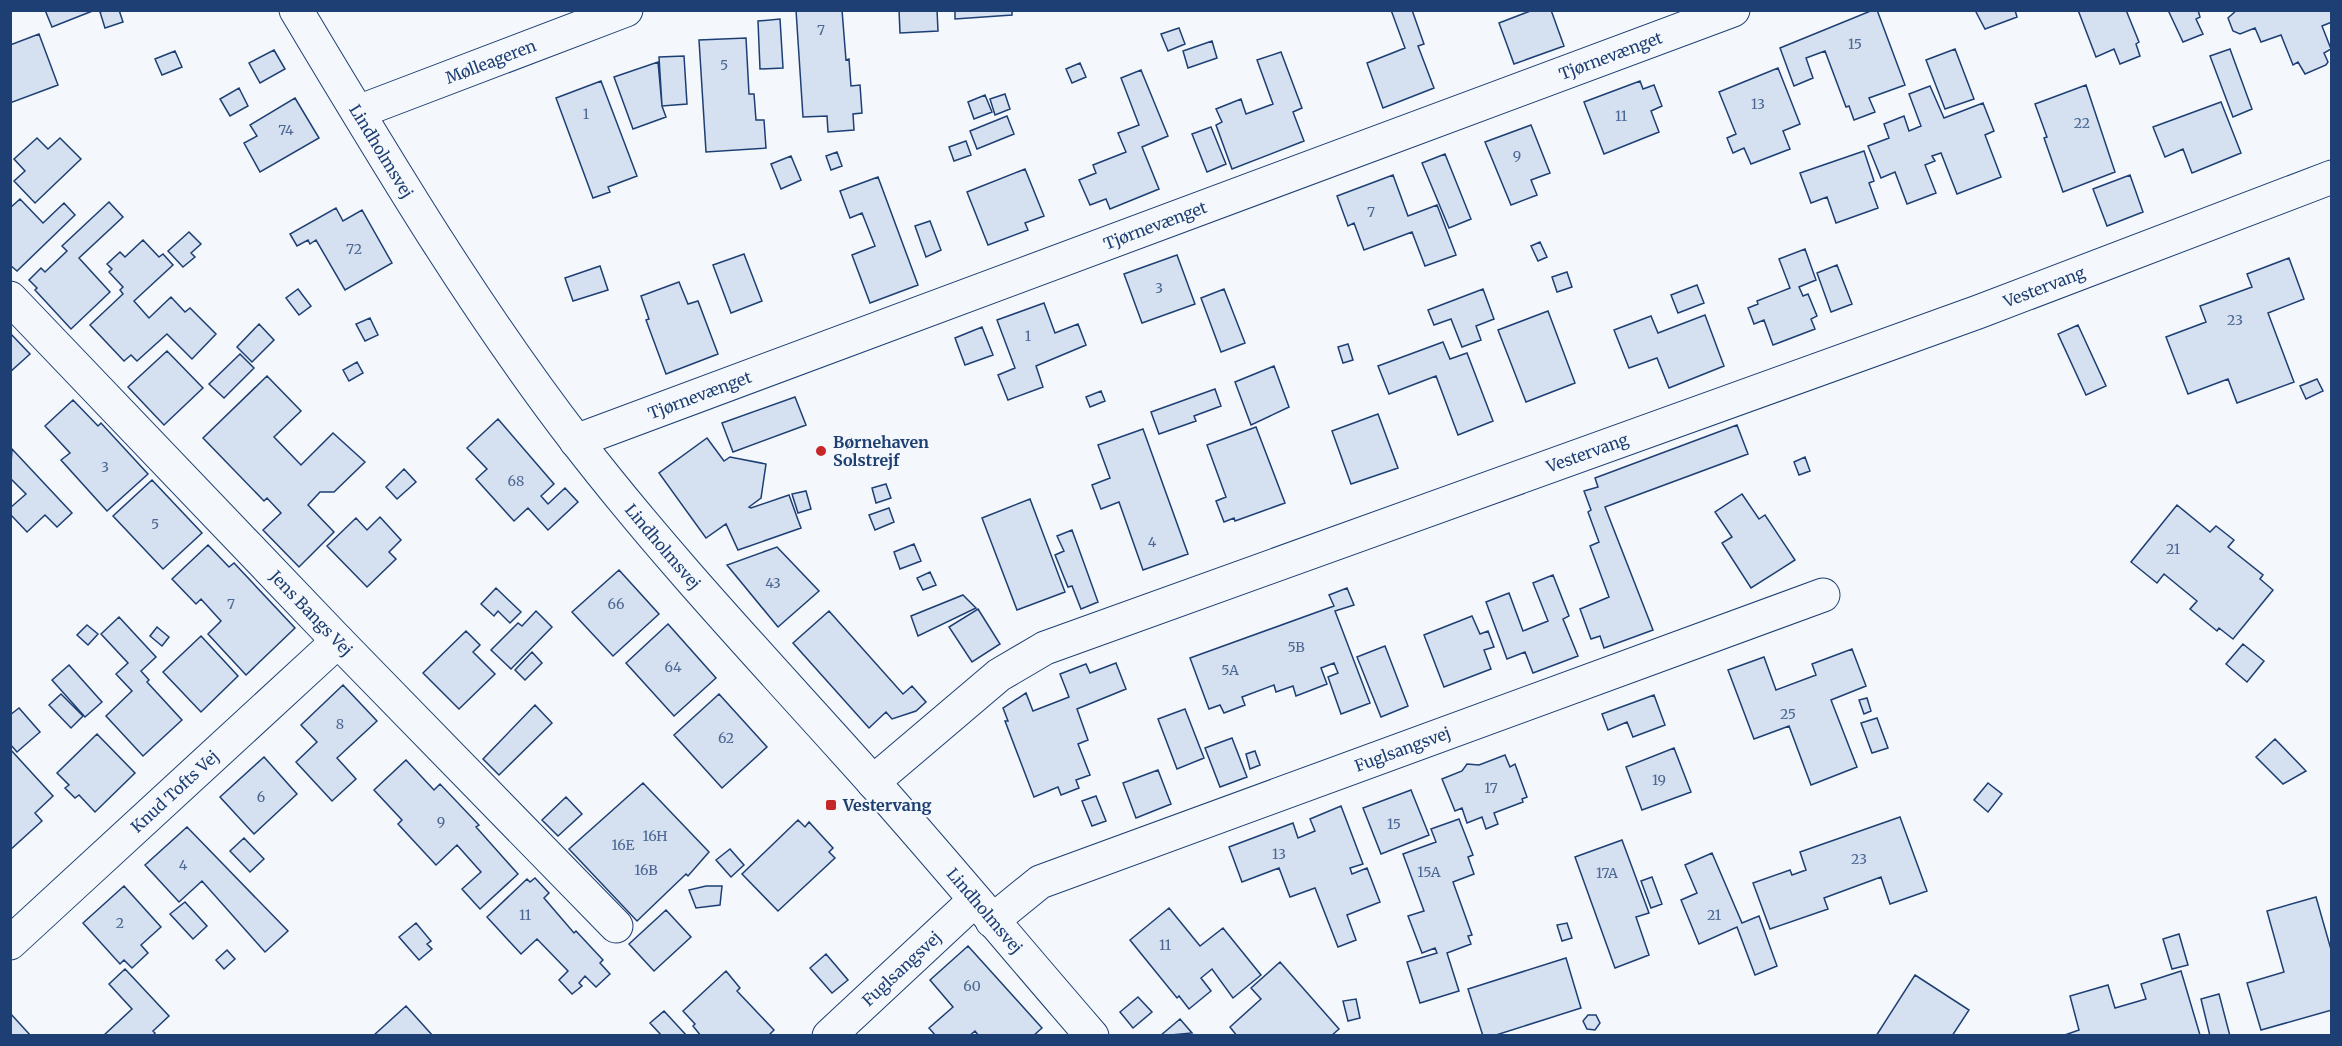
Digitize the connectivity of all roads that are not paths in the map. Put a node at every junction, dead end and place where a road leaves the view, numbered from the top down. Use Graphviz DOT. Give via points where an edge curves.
graph roads {
  1 [pos="296,10"];
  2 [pos="626,10"];
  3 [pos="1733,10"];
  4 [pos="358,112"];
  5 [pos="2331,177"];
  6 [pos="10,298"];
  7 [pos="576,441"];
  8 [pos="1823,595"];
  9 [pos="338,641"];
  10 [pos="873,782"];
  11 [pos="983,911"];
  12 [pos="616,926"];
  13 [pos="10,943"];
  14 [pos="829,1035"];
  15 [pos="1092,1035"];
  1 -- 4 [label="street, Lindholmsvej"];
  2 -- 4 [label="street, Mølleageren"];
  3 -- 7 [label="street, Tjørnevænget"];
  4 -- 7 [label="street, Lindholmsvej" via="406,194"];
  5 -- 10 [label="street, Vestervang" via="1978,312 1045,648 999,675"];
  6 -- 9 [label="street, Jens Bangs Vej"];
  7 -- 10 [label="street, Lindholmsvej" via="645,529"];
  8 -- 11 [label="street, Fuglsangsvej" via="1040,882"];
  9 -- 12 [label="street, Jens Bangs Vej"];
  9 -- 13 [label="street, Knud Tofts Vej"];
  10 -- 11 [label="street, Lindholmsvej"];
  11 -- 14 [label="street, Fuglsangsvej"];
  11 -- 15 [label="street, Lindholmsvej"];
}
